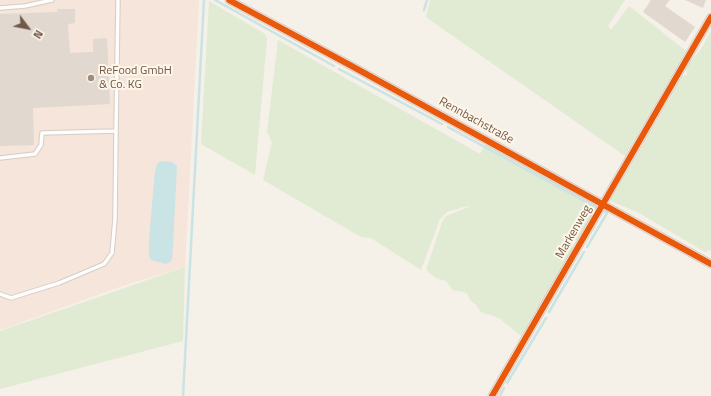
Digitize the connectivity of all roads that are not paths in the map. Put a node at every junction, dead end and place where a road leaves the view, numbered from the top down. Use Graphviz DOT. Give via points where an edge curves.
graph roads {
  1 [pos="52,0"];
  2 [pos="118,0"];
  3 [pos="229,0"];
  4 [pos="0,8"];
  5 [pos="711,17"];
  6 [pos="116,131"];
  7 [pos="0,158"];
  8 [pos="604,204"];
  9 [pos="711,264"];
  10 [pos="0,294"];
  11 [pos="492,396"];
  1 -- 4 [label="lane"];
  2 -- 6 [label="lane"];
  3 -- 8 [label="street, Rennbachstraße"];
  5 -- 8 [label="street, Markenweg"];
  6 -- 7 [label="lane" via="42,133 41,145 34,154"];
  6 -- 10 [label="lane" via="112,253 104,264 59,283 11,298"];
  8 -- 9 [label="street, Rennbachstraße"];
  8 -- 11 [label="street, Markenweg"];
}
